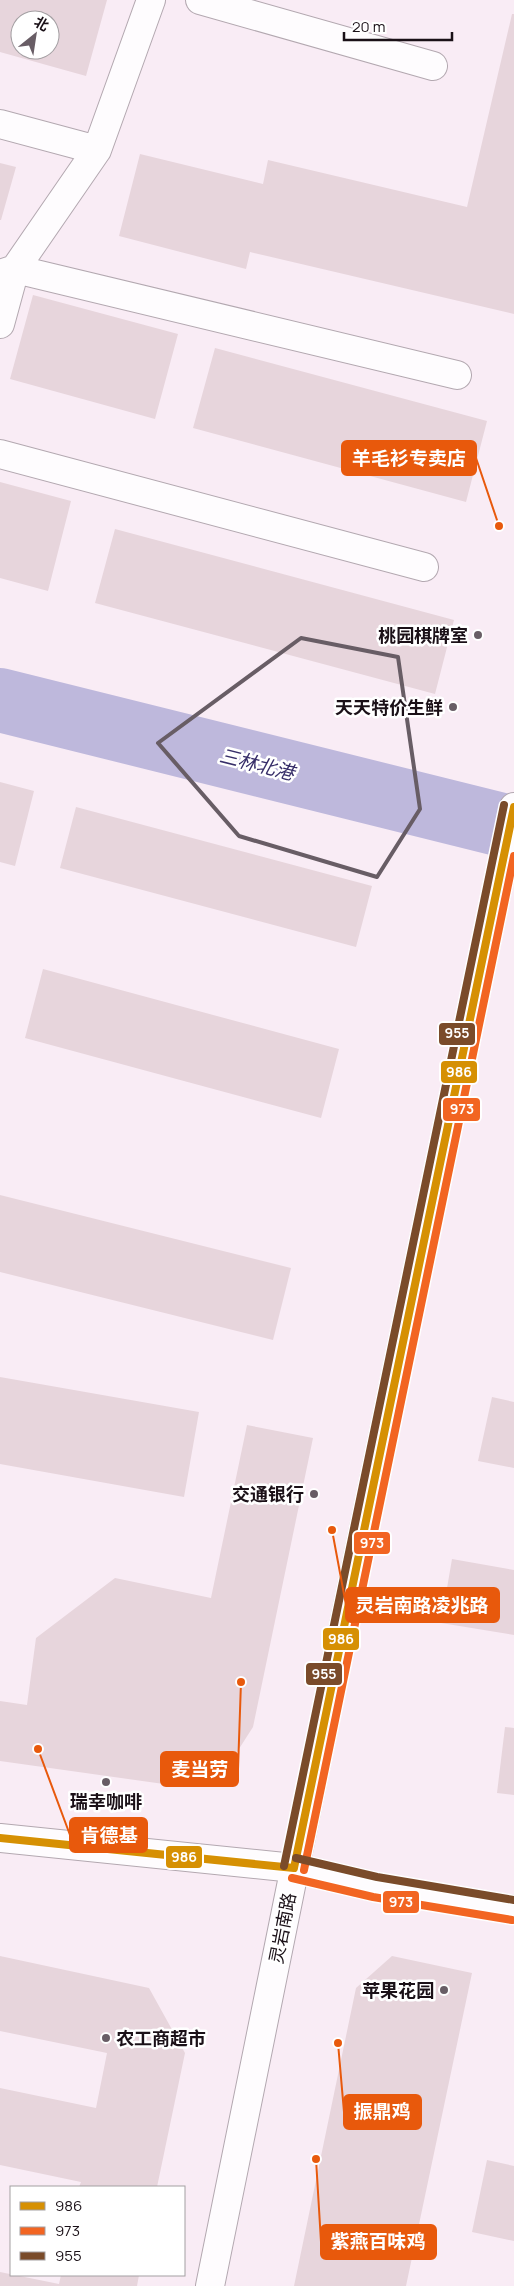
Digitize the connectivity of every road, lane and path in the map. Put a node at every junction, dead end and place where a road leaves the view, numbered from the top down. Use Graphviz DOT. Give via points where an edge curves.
graph roads {
  1 [pos="151,0"];
  2 [pos="200,0"];
  3 [pos="432,66"];
  4 [pos="0,124"];
  5 [pos="97,150"];
  6 [pos="7,272"];
  7 [pos="0,324"];
  8 [pos="457,375"];
  9 [pos="0,454"];
  10 [pos="424,567"];
  11 [pos="514,807"];
  12 [pos="0,1838"];
  13 [pos="294,1868"];
  14 [pos="514,1910"];
  15 [pos="210,2286"];
  1 -- 5 [label="street"];
  2 -- 3 [label="street"];
  4 -- 5 [label="street"];
  5 -- 6 [label="street"];
  6 -- 7 [label="street"];
  6 -- 8 [label="street"];
  9 -- 10 [label="street"];
  11 -- 13 [label="street, 灵岩南路"];
  12 -- 13 [label="street"];
  13 -- 14 [label="street" via="375,1887"];
  13 -- 15 [label="street, 灵岩南路"];
}
